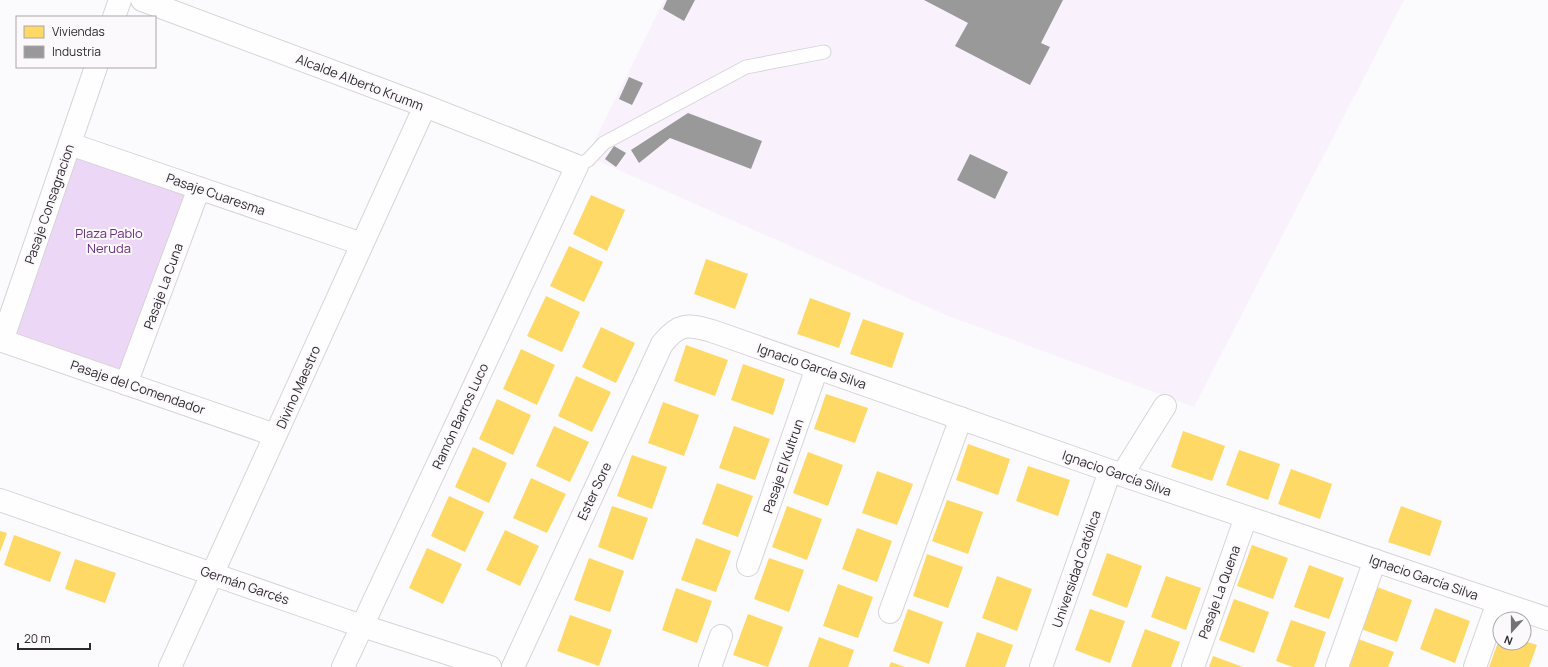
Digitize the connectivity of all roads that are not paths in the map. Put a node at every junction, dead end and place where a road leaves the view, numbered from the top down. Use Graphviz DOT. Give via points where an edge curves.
graph roads {
  1 [pos="120,0"];
  2 [pos="142,0"];
  3 [pos="114,16"];
  4 [pos="824,52"];
  5 [pos="96,68"];
  6 [pos="425,106"];
  7 [pos="70,144"];
  8 [pos="577,166"];
  9 [pos="199,188"];
  10 [pos="362,244"];
  11 [pos="687,326"];
  12 [pos="1,340"];
  13 [pos="818,368"];
  14 [pos="126,384"];
  15 [pos="1165,406"];
  16 [pos="961,418"];
  17 [pos="275,435"];
  18 [pos="1116,473"];
  19 [pos="0,500"];
  20 [pos="1246,517"];
  21 [pos="1375,560"];
  22 [pos="748,565"];
  23 [pos="213,573"];
  24 [pos="1498,602"];
  25 [pos="890,612"];
  26 [pos="1548,619"];
  27 [pos="362,626"];
  28 [pos="721,636"];
  29 [pos="170,667"];
  30 [pos="343,667"];
  31 [pos="490,667"];
  32 [pos="513,667"];
  33 [pos="710,667"];
  34 [pos="1041,667"];
  35 [pos="1192,667"];
  36 [pos="1337,667"];
  37 [pos="1475,667"];
  1 -- 3 [label="street"];
  2 -- 6 [label="street, Alcalde Alberto Krumm"];
  4 -- 8 [label="lane" via="746,67 604,143 588,160"];
  5 -- 7 [label="street, Pasaje Consagracion"];
  6 -- 8 [label="street, Alcalde Alberto Krumm"];
  6 -- 10 [label="street, Divino Maestro"];
  7 -- 9 [label="street, Pasaje Cuaresma"];
  7 -- 12 [label="street, Pasaje Consagracion"];
  8 -- 27 [label="street, Ramón Barros Luco"];
  9 -- 10 [label="street, Pasaje Cuaresma"];
  9 -- 14 [label="street, Pasaje La Cuna"];
  10 -- 17 [label="street, Divino Maestro"];
  11 -- 13 [label="street, Ignacio García Silva" via="712,331"];
  11 -- 32 [label="street, Ester Sore" via="673,332 662,344"];
  12 -- 14 [label="street, Pasaje del Comendador"];
  13 -- 16 [label="street, Ignacio García Silva"];
  13 -- 22 [label="street, Pasaje El Kultrun"];
  14 -- 17 [label="street, Pasaje del Comendador"];
  15 -- 18 [label="street, Universidad Católica"];
  16 -- 18 [label="street, Ignacio García Silva"];
  16 -- 25 [label="street"];
  17 -- 23 [label="street, Divino Maestro"];
  18 -- 20 [label="street, Ignacio García Silva"];
  18 -- 34 [label="street, Universidad Católica"];
  19 -- 23 [label="street, Germán Garcés"];
  20 -- 21 [label="street, Ignacio García Silva"];
  20 -- 35 [label="street, Pasaje La Quena"];
  21 -- 24 [label="street, Ignacio García Silva"];
  21 -- 36 [label="street"];
  23 -- 27 [label="street, Germán Garcés"];
  23 -- 29 [label="street, Divino Maestro"];
  24 -- 26 [label="street, Ignacio García Silva"];
  24 -- 37 [label="street"];
  27 -- 30 [label="street, Ramón Barros Luco"];
  27 -- 31 [label="street, Germán Garcés"];
  28 -- 33 [label="street"];
}
